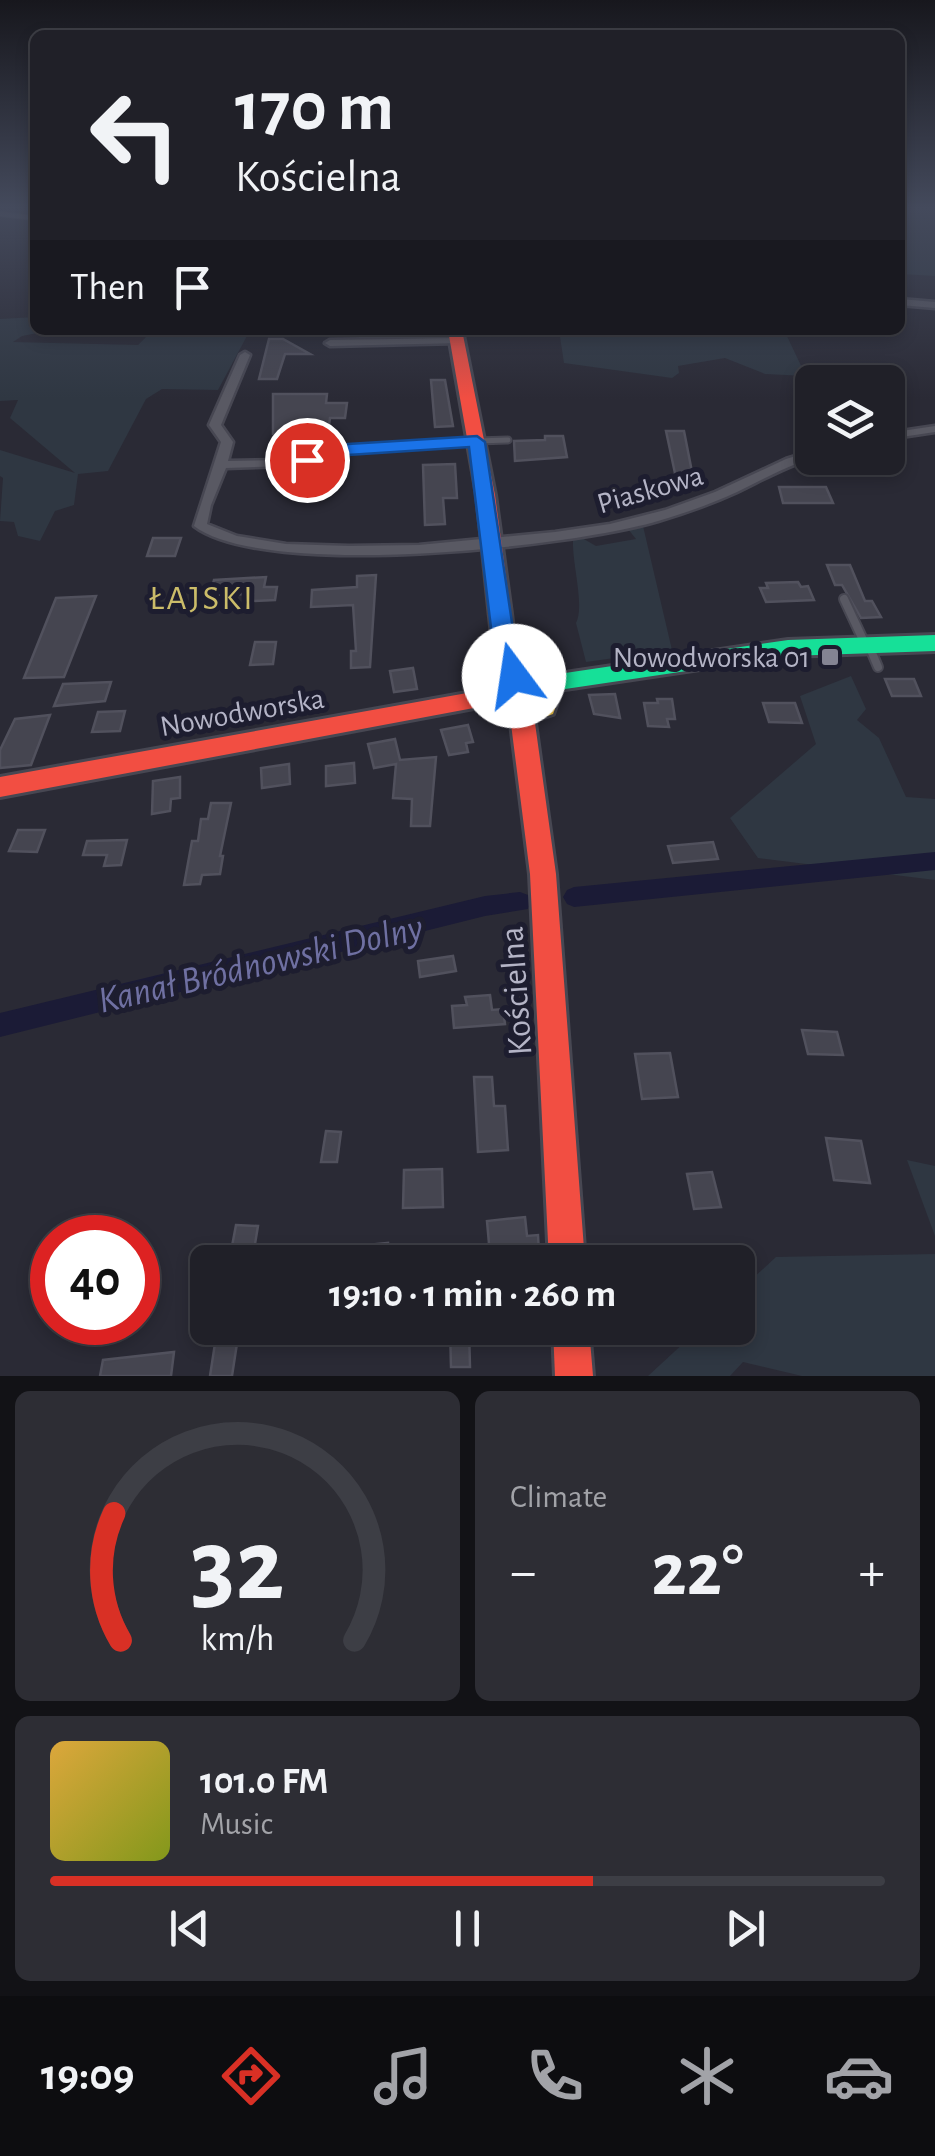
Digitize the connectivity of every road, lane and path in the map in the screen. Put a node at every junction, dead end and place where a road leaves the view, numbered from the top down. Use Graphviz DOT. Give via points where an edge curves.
graph roads {
  1 [pos="905,303"];
  2 [pos="935,306"];
  3 [pos="456,335"];
  4 [pos="330,343"];
  5 [pos="245,355"];
  6 [pos="935,430"];
  7 [pos="905,434"];
  8 [pos="508,440"];
  9 [pos="477,442"];
  10 [pos="795,462"];
  11 [pos="224,465"];
  12 [pos="493,545"];
  13 [pos="844,599"];
  14 [pos="935,643"];
  15 [pos="867,644"];
  16 [pos="878,666"];
  17 [pos="514,676"];
  18 [pos="545,684"];
  19 [pos="495,696"];
  20 [pos="522,716"];
  21 [pos="0,788"];
  22 [pos="566,1245"];
  23 [pos="572,1345"];
  24 [pos="574,1376"];
  1 -- 2 [label="street"];
  3 -- 4 [label="street"];
  3 -- 9 [label="street"];
  5 -- 11 [label="street" via="215,424 228,442"];
  6 -- 7 [label="street"];
  8 -- 9 [label="lane"];
  9 -- 11 [label="street"];
  9 -- 12 [label="street"];
  10 -- 12 [label="street, Piaskowa" via="648,520"];
  11 -- 12 [label="street" via="200,526 228,542 332,549"];
  12 -- 17 [label="street"];
  13 -- 15 [label="lane"];
  14 -- 15 [label="street"];
  15 -- 16 [label="lane"];
  15 -- 18 [label="street" via="718,654"];
  17 -- 18 [label="street"];
  17 -- 19 [label="street" via="499,684"];
  18 -- 20 [label="street" via="545,708"];
  19 -- 20 [label="street" via="504,710"];
  19 -- 21 [label="street, Nowodworska"];
  20 -- 22 [label="street, Kościelna" via="543,874"];
  23 -- 24 [label="street"];
}
